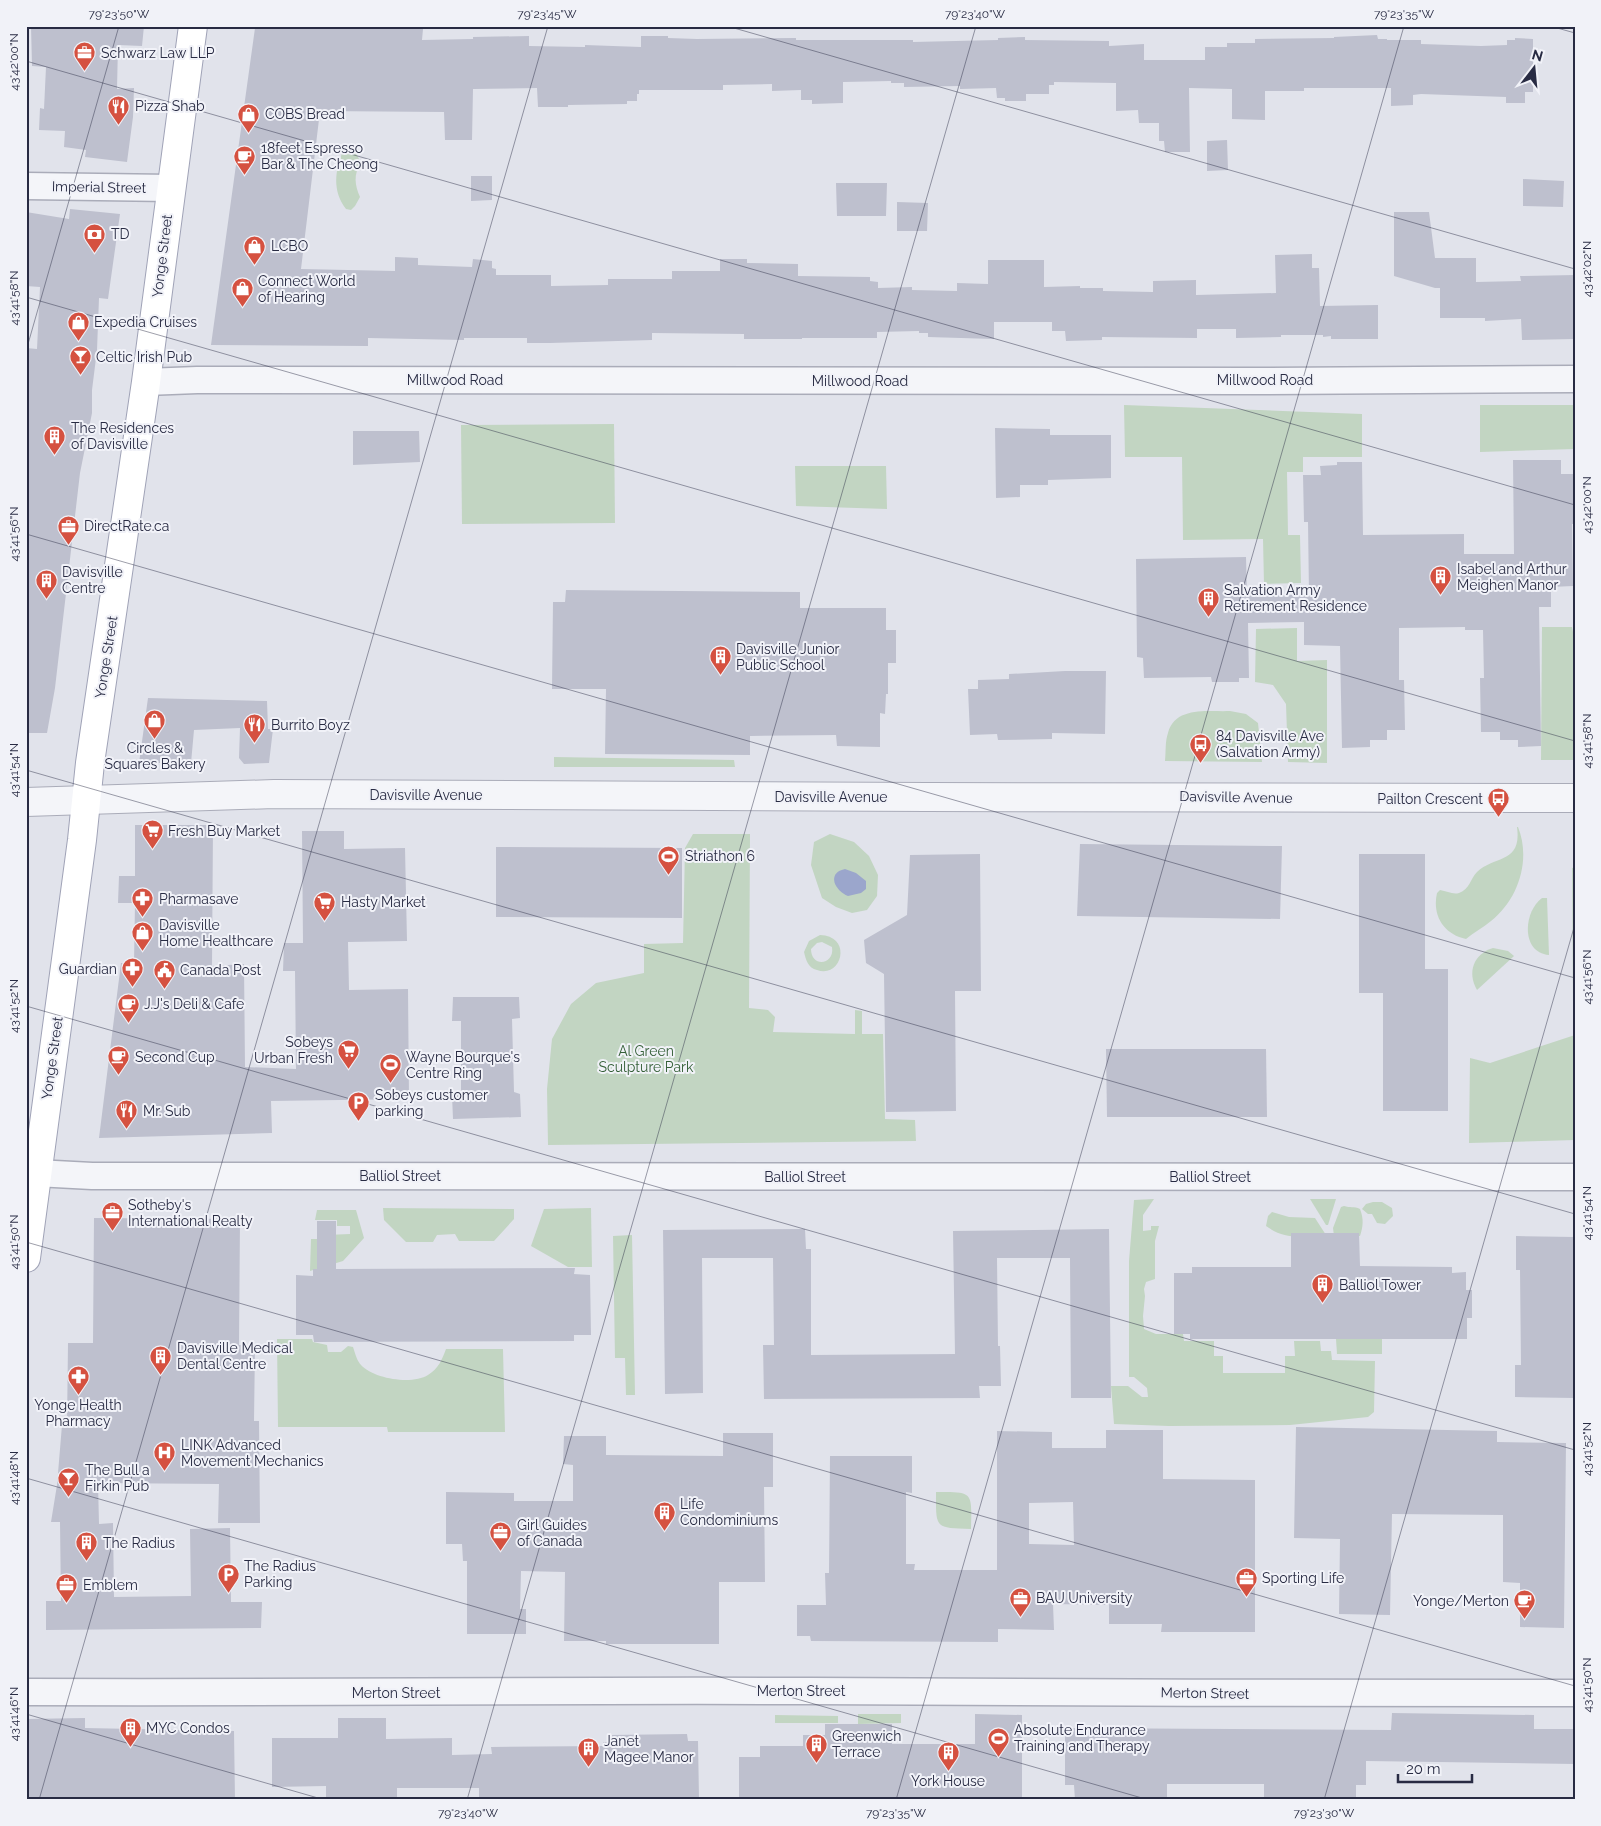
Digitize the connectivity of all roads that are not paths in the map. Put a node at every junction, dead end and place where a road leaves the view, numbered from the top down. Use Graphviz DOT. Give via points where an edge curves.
graph roads {
  1 [pos="193,26"];
  2 [pos="26,186"];
  3 [pos="171,188"];
  4 [pos="1575,379"];
  5 [pos="146,382"];
  6 [pos="1575,798"];
  7 [pos="86,799"];
  8 [pos="26,802"];
  9 [pos="36,1173"];
  10 [pos="1575,1177"];
  11 [pos="26,1258"];
  12 [pos="26,1692"];
  13 [pos="1575,1693"];
  1 -- 3 [label="main road, Yonge Street"];
  2 -- 3 [label="street, Imperial Street"];
  3 -- 5 [label="main road, Yonge Street"];
  4 -- 5 [label="street, Millwood Road"];
  5 -- 7 [label="main road, Yonge Street"];
  6 -- 7 [label="street, Davisville Avenue" via="274,794"];
  7 -- 8 [label="street, Davisville Avenue"];
  7 -- 9 [label="main road, Yonge Street"];
  9 -- 10 [label="street, Balliol Street" via="92,1176"];
  9 -- 11 [label="main road, Yonge Street"];
  12 -- 13 [label="street, Merton Street"];
}
